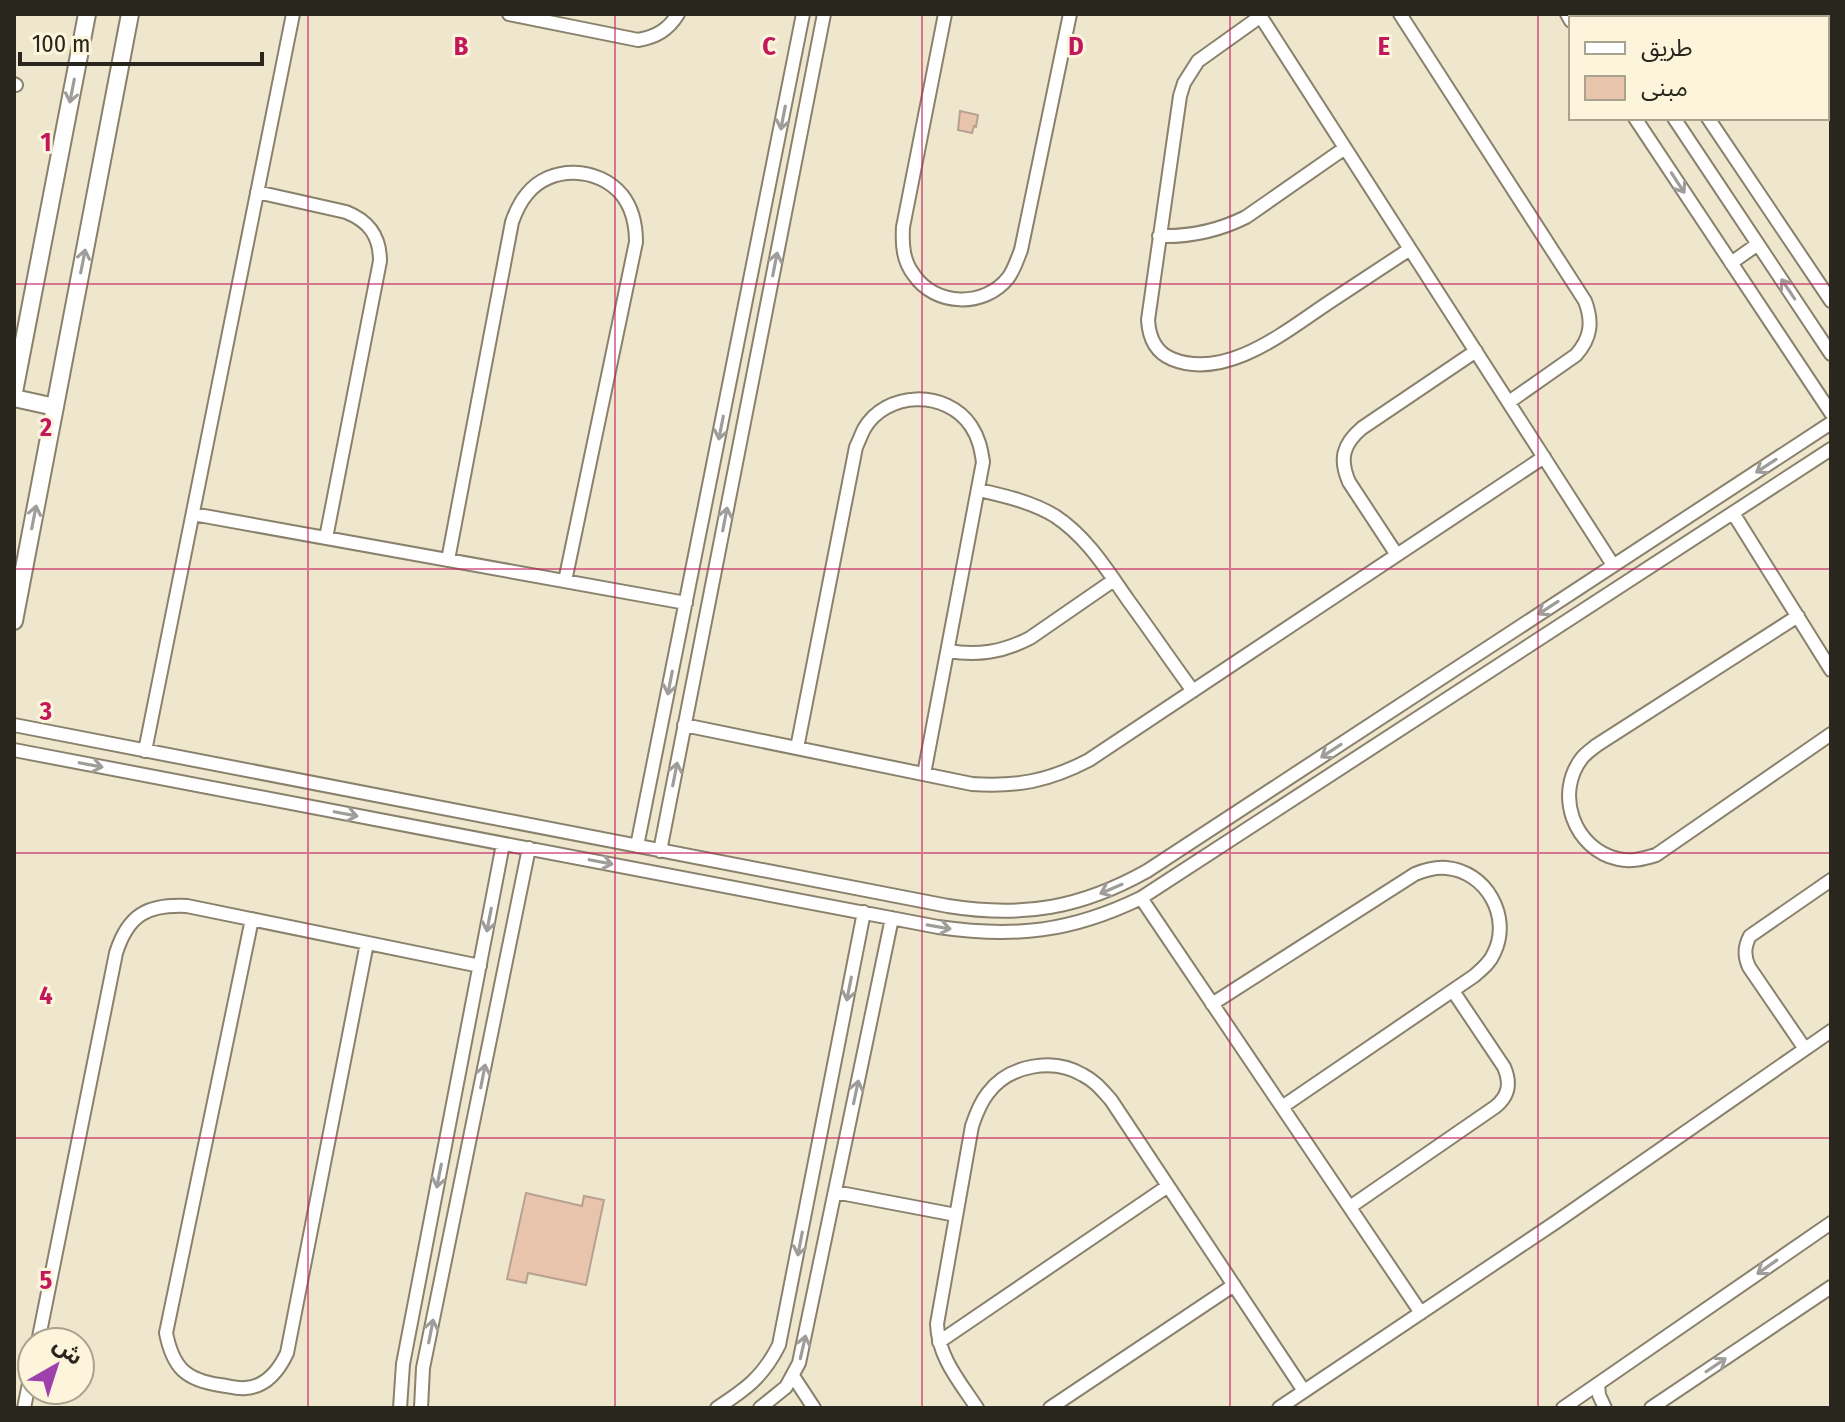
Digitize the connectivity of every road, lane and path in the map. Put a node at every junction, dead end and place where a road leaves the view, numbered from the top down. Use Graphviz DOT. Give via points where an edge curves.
graph roads {
  1 [pos="87,14"];
  2 [pos="130,14"];
  3 [pos="293,14"];
  4 [pos="509,14"];
  5 [pos="678,14"];
  6 [pos="803,14"];
  7 [pos="824,14"];
  8 [pos="945,14"];
  9 [pos="1070,14"];
  10 [pos="1400,14"];
  11 [pos="1260,15"];
  12 [pos="553,18"];
  13 [pos="790,85"];
  14 [pos="810,89"];
  15 [pos="1636,120"];
  16 [pos="1675,120"];
  17 [pos="1709,120"];
  18 [pos="1345,148"];
  19 [pos="257,192"];
  20 [pos="1159,236"];
  21 [pos="1758,244"];
  22 [pos="1410,249"];
  23 [pos="1731,263"];
  24 [pos="1831,301"];
  25 [pos="1476,351"];
  26 [pos="1831,354"];
  27 [pos="729,391"];
  28 [pos="14,392"];
  29 [pos="750,395"];
  30 [pos="14,398"];
  31 [pos="1509,402"];
  32 [pos="55,407"];
  33 [pos="1831,413"];
  34 [pos="1831,423"];
  35 [pos="1831,449"];
  36 [pos="1544,457"];
  37 [pos="979,490"];
  38 [pos="1733,513"];
  39 [pos="193,514"];
  40 [pos="326,538"];
  41 [pos="1397,555"];
  42 [pos="448,560"];
  43 [pos="1613,565"];
  44 [pos="1114,580"];
  45 [pos="565,581"];
  46 [pos="686,603"];
  47 [pos="1798,616"];
  48 [pos="14,621"];
  49 [pos="948,651"];
  50 [pos="1831,670"];
  51 [pos="1193,691"];
  52 [pos="14,725"];
  53 [pos="684,725"];
  54 [pos="1831,734"];
  55 [pos="797,748"];
  56 [pos="14,750"];
  57 [pos="145,751"];
  58 [pos="924,774"];
  59 [pos="503,844"];
  60 [pos="637,846"];
  61 [pos="529,848"];
  62 [pos="660,851"];
  63 [pos="1831,880"];
  64 [pos="1141,898"];
  65 [pos="864,912"];
  66 [pos="892,918"];
  67 [pos="252,919"];
  68 [pos="367,943"];
  69 [pos="480,966"];
  70 [pos="1453,991"];
  71 [pos="1212,1004"];
  72 [pos="1831,1031"];
  73 [pos="1805,1049"];
  74 [pos="1282,1107"];
  75 [pos="1168,1186"];
  76 [pos="835,1192"];
  77 [pos="1350,1207"];
  78 [pos="956,1215"];
  79 [pos="1831,1223"];
  80 [pos="1234,1285"];
  81 [pos="1831,1287"];
  82 [pos="1421,1313"];
  83 [pos="41,1326"];
  84 [pos="939,1342"];
  85 [pos="793,1376"];
  86 [pos="1598,1384"];
  87 [pos="1304,1391"];
  88 [pos="400,1408"];
  89 [pos="421,1408"];
  90 [pos="717,1408"];
  91 [pos="760,1408"];
  92 [pos="814,1408"];
  93 [pos="977,1408"];
  94 [pos="1050,1408"];
  95 [pos="1279,1408"];
  96 [pos="1563,1408"];
  97 [pos="1605,1408"];
  98 [pos="1651,1408"];
  1 -- 28 [label="street, one-way"];
  32 -- 2 [label="street, one-way"];
  3 -- 19 [label="street"];
  4 -- 12 [label="street"];
  5 -- 12 [label="street" via="663,32 638,40"];
  6 -- 13 [label="street"];
  7 -- 14 [label="street"];
  8 -- 9 [label="street" via="902,244 914,276 927,289 959,300 992,291 1016,266"];
  10 -- 31 [label="street" via="1589,312 1584,346"];
  11 -- 18 [label="street"];
  11 -- 20 [label="street" via="1198,61 1184,83"];
  13 -- 14 [label="street"];
  13 -- 27 [label="street, one-way"];
  29 -- 14 [label="street, one-way"];
  15 -- 23 [label="street, one-way"];
  16 -- 21 [label="street"];
  17 -- 24 [label="street"];
  18 -- 20 [label="street" via="1230,225 1196,235"];
  18 -- 22 [label="street"];
  19 -- 39 [label="street"];
  19 -- 40 [label="street" via="358,216 376,235 380,248"];
  20 -- 22 [label="street" via="1148,331 1159,351 1195,363 1255,350"];
  21 -- 23 [label="street"];
  26 -- 21 [label="street, one-way"];
  22 -- 25 [label="street"];
  23 -- 33 [label="street"];
  25 -- 31 [label="street"];
  25 -- 41 [label="street" via="1362,428 1346,447 1344,471 1349,482"];
  27 -- 29 [label="street"];
  27 -- 46 [label="street, one-way"];
  53 -- 29 [label="street, one-way"];
  30 -- 32 [label="street"];
  31 -- 36 [label="street"];
  48 -- 32 [label="street, one-way"];
  34 -- 43 [label="street, one-way"];
  35 -- 38 [label="street"];
  36 -- 41 [label="street"];
  36 -- 43 [label="street"];
  37 -- 44 [label="street" via="1018,499 1055,516 1086,543"];
  37 -- 49 [label="street"];
  37 -- 55 [label="street" via="979,442 955,409 916,399 895,403 864,428"];
  38 -- 47 [label="street"];
  38 -- 64 [label="street"];
  39 -- 40 [label="street"];
  39 -- 57 [label="street"];
  40 -- 42 [label="street"];
  41 -- 51 [label="street"];
  42 -- 45 [label="street"];
  42 -- 45 [label="street" via="512,222 528,191 542,180 575,172 592,175 608,182 631,209 636,242"];
  43 -- 62 [label="street, one-way" via="1147,871 1094,897 1036,910 977,911"];
  44 -- 49 [label="street" via="1015,646 982,654"];
  44 -- 51 [label="street"];
  45 -- 46 [label="street"];
  46 -- 60 [label="street, one-way"];
  47 -- 50 [label="street"];
  47 -- 54 [label="street" via="1597,745 1573,773 1569,810 1581,835 1602,853 1638,860 1656,855"];
  49 -- 58 [label="street"];
  51 -- 58 [label="street" via="1089,760 1045,779 996,786"];
  52 -- 57 [label="street"];
  53 -- 55 [label="street"];
  62 -- 53 [label="street, one-way"];
  55 -- 58 [label="street"];
  56 -- 59 [label="street, one-way"];
  57 -- 60 [label="street"];
  59 -- 61 [label="street"];
  59 -- 69 [label="street, one-way"];
  60 -- 62 [label="street"];
  61 -- 65 [label="street, one-way"];
  89 -- 61 [label="street, one-way" via="423,1368"];
  63 -- 73 [label="street" via="1750,936 1745,951 1749,967"];
  66 -- 64 [label="street, one-way" via="968,931 1028,932 1086,921"];
  64 -- 71 [label="street"];
  65 -- 66 [label="street"];
  65 -- 90 [label="street, one-way" via="779,1345 760,1376"];
  76 -- 66 [label="street, one-way"];
  67 -- 68 [label="street"];
  67 -- 68 [label="street" via="166,1333 176,1363 201,1382 245,1389 259,1385 281,1366 287,1353"];
  67 -- 83 [label="street" via="167,905 148,910 122,936"];
  68 -- 69 [label="street"];
  69 -- 88 [label="street, one-way" via="403,1364"];
  70 -- 71 [label="street" via="1486,966 1500,937 1500,921 1496,905 1477,879 1446,868 1415,874"];
  70 -- 74 [label="street"];
  70 -- 77 [label="street" via="1504,1067 1507,1093 1495,1107"];
  71 -- 74 [label="street"];
  72 -- 73 [label="street"];
  73 -- 82 [label="street"];
  74 -- 77 [label="street"];
  75 -- 78 [label="street" via="1098,1085 1062,1066 1042,1065 1005,1077 979,1107"];
  75 -- 80 [label="street"];
  75 -- 84 [label="street"];
  76 -- 78 [label="street"];
  85 -- 76 [label="street, one-way"];
  77 -- 82 [label="street"];
  78 -- 84 [label="street" via="937,1316"];
  79 -- 86 [label="street, one-way"];
  80 -- 87 [label="street"];
  80 -- 94 [label="street"];
  98 -- 81 [label="street, one-way"];
  82 -- 87 [label="street"];
  84 -- 93 [label="street"];
  85 -- 91 [label="street"];
  85 -- 92 [label="street"];
  86 -- 96 [label="street"];
  86 -- 97 [label="street"];
  87 -- 95 [label="street"];
}
